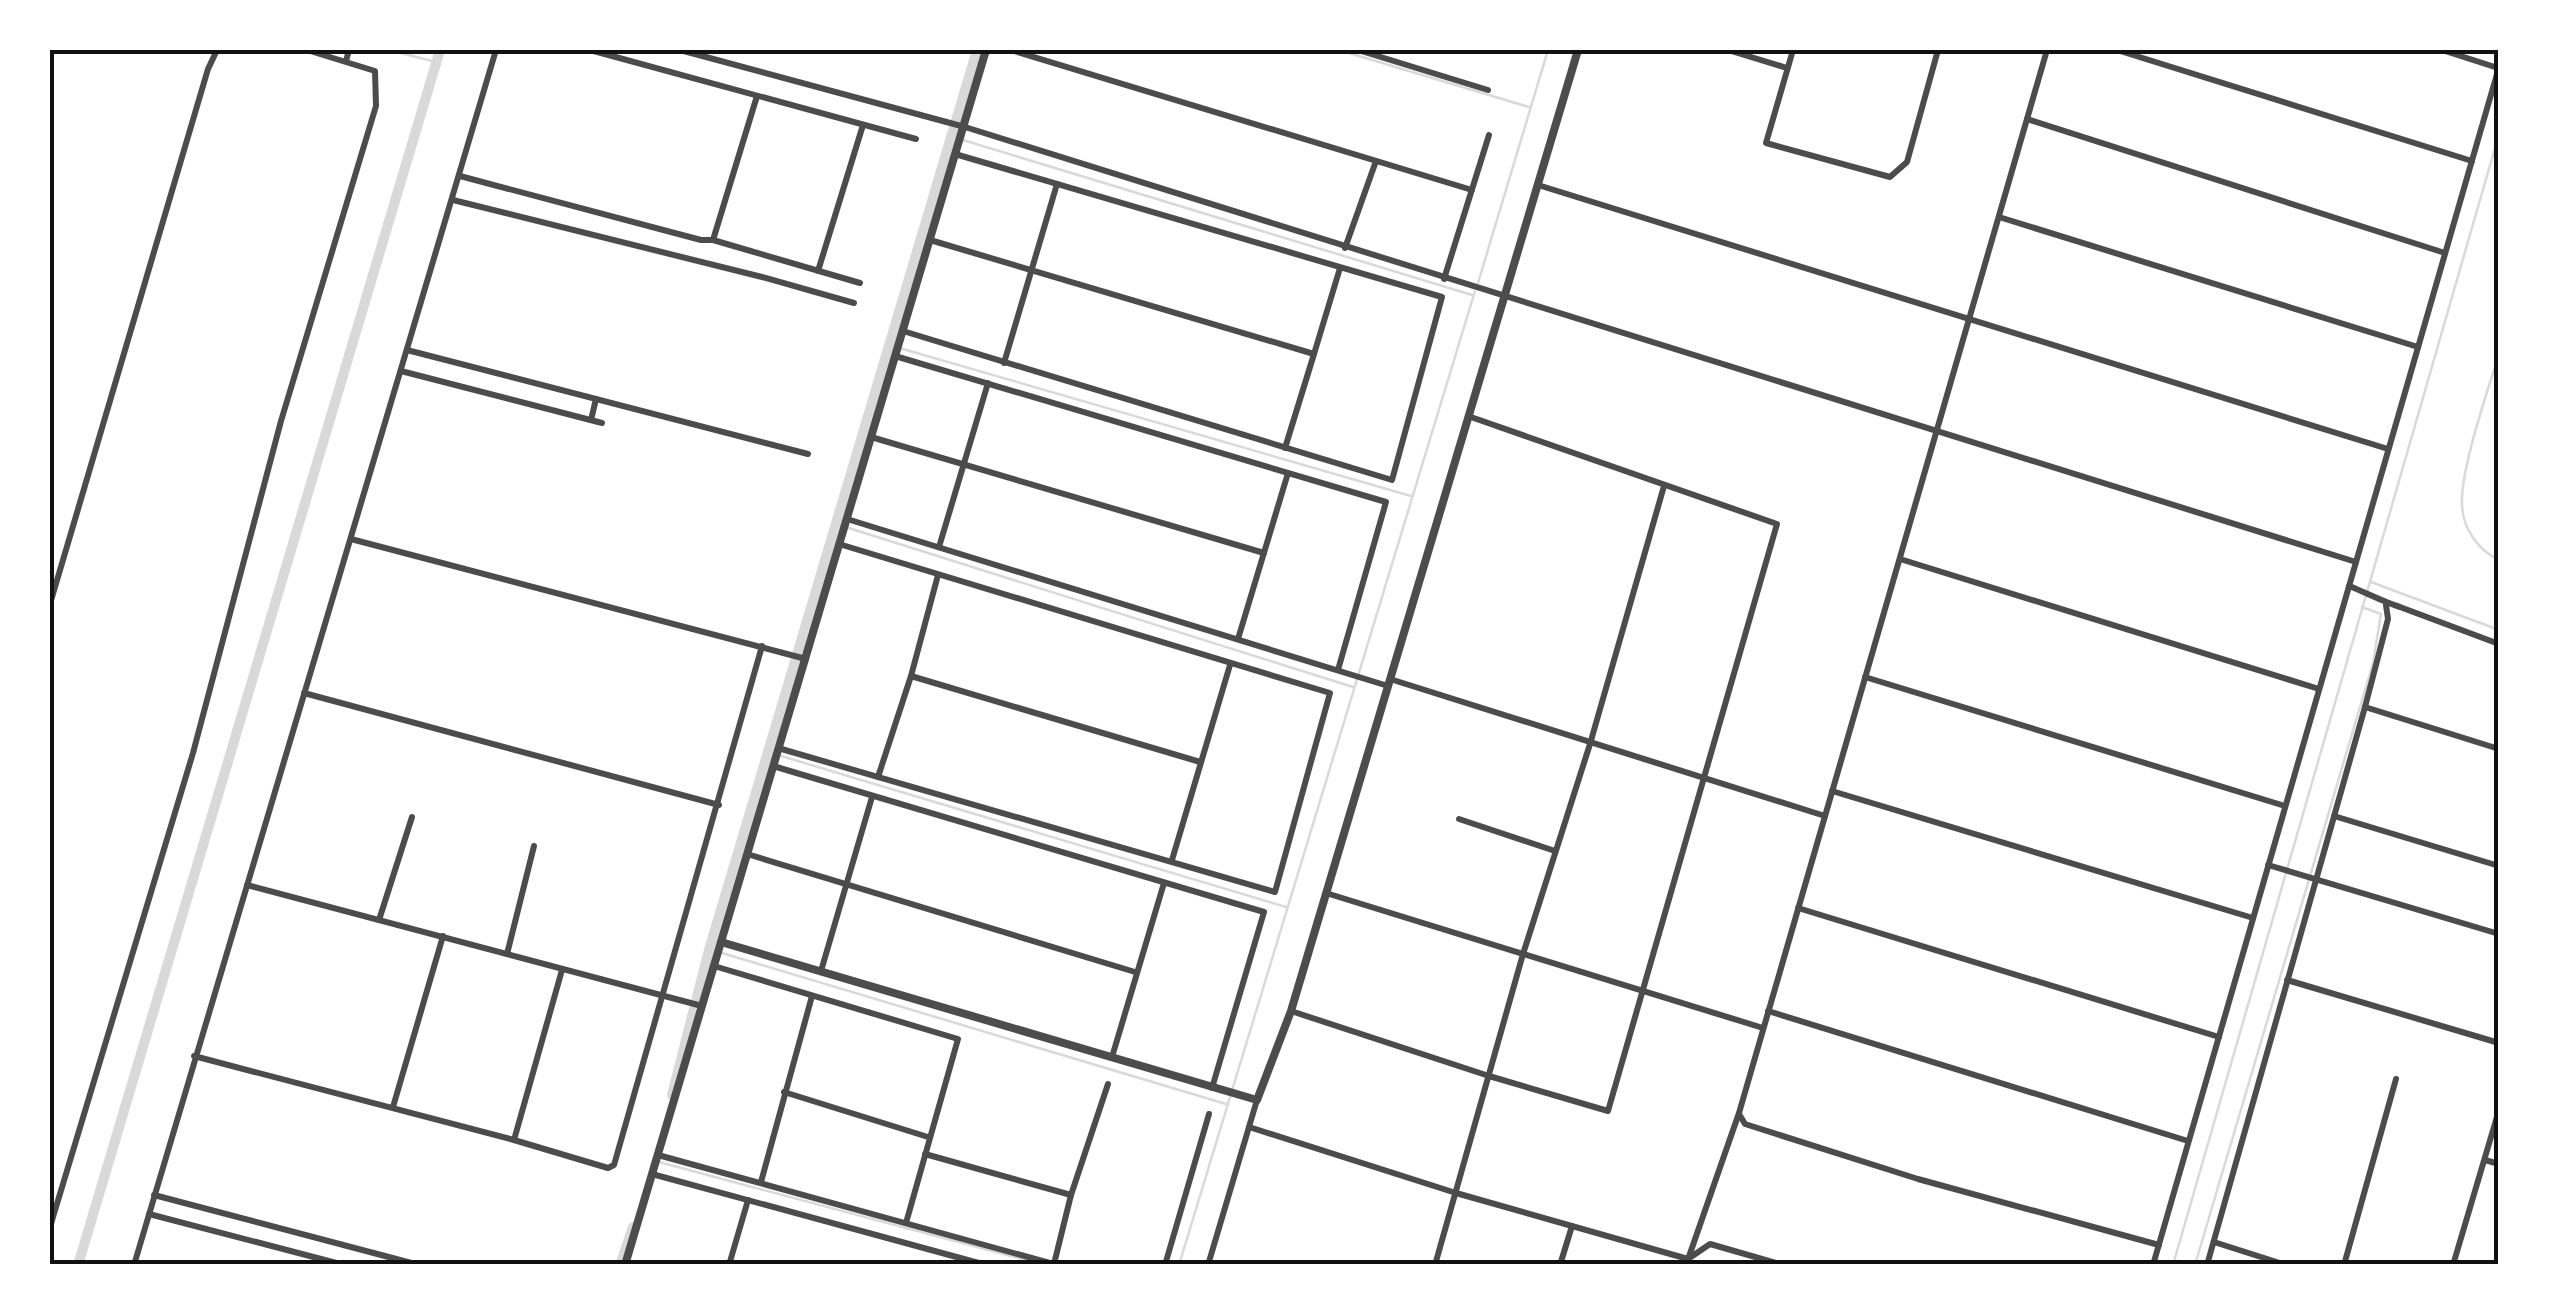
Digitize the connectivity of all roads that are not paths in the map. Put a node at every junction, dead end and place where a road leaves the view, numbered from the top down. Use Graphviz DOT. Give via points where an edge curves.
graph roads {
  1 [pos="217,50"];
  2 [pos="307,50"];
  3 [pos="349,50"];
  4 [pos="496,50"];
  5 [pos="590,50"];
  6 [pos="680,50"];
  7 [pos="986,50"];
  8 [pos="1012,50"];
  9 [pos="1358,50"];
  10 [pos="1578,50"];
  11 [pos="1728,50"];
  12 [pos="1792,50"];
  13 [pos="1938,50"];
  14 [pos="2047,50"];
  15 [pos="2118,50"];
  16 [pos="2442,50"];
  17 [pos="346,61"];
  18 [pos="1788,68"];
  19 [pos="2499,68"];
  20 [pos="1488,90"];
  21 [pos="757,96"];
  22 [pos="2027,119"];
  23 [pos="863,125"];
  24 [pos="963,128"];
  25 [pos="1489,135"];
  26 [pos="916,139"];
  27 [pos="956,151"];
  28 [pos="1376,161"];
  29 [pos="2472,161"];
  30 [pos="460,176"];
  31 [pos="1057,184"];
  32 [pos="1538,184"];
  33 [pos="1472,190"];
  34 [pos="453,200"];
  35 [pos="1999,217"];
  36 [pos="712,240"];
  37 [pos="930,240"];
  38 [pos="1345,248"];
  39 [pos="2445,254"];
  40 [pos="1340,268"];
  41 [pos="1032,270"];
  42 [pos="818,271"];
  43 [pos="1444,279"];
  44 [pos="860,283"];
  45 [pos="1504,298"];
  46 [pos="854,303"];
  47 [pos="1969,319"];
  48 [pos="902,332"];
  49 [pos="2418,348"];
  50 [pos="407,350"];
  51 [pos="896,354"];
  52 [pos="1314,354"];
  53 [pos="1004,363"];
  54 [pos="401,371"];
  55 [pos="988,383"];
  56 [pos="596,399"];
  57 [pos="1468,416"];
  58 [pos="591,420"];
  59 [pos="602,423"];
  60 [pos="1936,432"];
  61 [pos="871,438"];
  62 [pos="1286,448"];
  63 [pos="2388,449"];
  64 [pos="808,454"];
  65 [pos="963,464"];
  66 [pos="1288,472"];
  67 [pos="1664,486"];
  68 [pos="847,519"];
  69 [pos="351,540"];
  70 [pos="839,544"];
  71 [pos="938,547"];
  72 [pos="1264,553"];
  73 [pos="1900,559"];
  74 [pos="2356,562"];
  75 [pos="938,575"];
  76 [pos="2348,586"];
  77 [pos="50,604"];
  78 [pos="2386,605"];
  79 [pos="1238,639"];
  80 [pos="2499,644"];
  81 [pos="762,646"];
  82 [pos="802,658"];
  83 [pos="1230,665"];
  84 [pos="1338,670"];
  85 [pos="911,676"];
  86 [pos="1866,676"];
  87 [pos="1389,682"];
  88 [pos="2319,689"];
  89 [pos="304,693"];
  90 [pos="2365,707"];
  91 [pos="1590,744"];
  92 [pos="778,748"];
  93 [pos="2499,749"];
  94 [pos="1200,762"];
  95 [pos="773,766"];
  96 [pos="878,777"];
  97 [pos="1704,779"];
  98 [pos="1832,791"];
  99 [pos="872,797"];
  100 [pos="720,806"];
  101 [pos="2285,806"];
  102 [pos="1825,816"];
  103 [pos="2334,816"];
  104 [pos="412,817"];
  105 [pos="1459,819"];
  106 [pos="534,846"];
  107 [pos="1556,850"];
  108 [pos="747,854"];
  109 [pos="1172,860"];
  110 [pos="2268,865"];
  111 [pos="2499,866"];
  112 [pos="2316,880"];
  113 [pos="1164,882"];
  114 [pos="247,884"];
  115 [pos="847,884"];
  116 [pos="1326,893"];
  117 [pos="1798,908"];
  118 [pos="2253,918"];
  119 [pos="379,920"];
  120 [pos="2499,934"];
  121 [pos="443,936"];
  122 [pos="721,942"];
  123 [pos="507,954"];
  124 [pos="1524,954"];
  125 [pos="714,966"];
  126 [pos="562,970"];
  127 [pos="821,970"];
  128 [pos="1135,972"];
  129 [pos="2287,980"];
  130 [pos="1643,991"];
  131 [pos="664,996"];
  132 [pos="812,996"];
  133 [pos="700,1006"];
  134 [pos="1291,1011"];
  135 [pos="1768,1011"];
  136 [pos="1763,1028"];
  137 [pos="2218,1037"];
  138 [pos="2499,1044"];
  139 [pos="194,1056"];
  140 [pos="1112,1057"];
  141 [pos="1489,1076"];
  142 [pos="2396,1079"];
  143 [pos="1108,1084"];
  144 [pos="1214,1088"];
  145 [pos="784,1092"];
  146 [pos="1258,1100"];
  147 [pos="393,1107"];
  148 [pos="2499,1110"];
  149 [pos="1739,1113"];
  150 [pos="1208,1114"];
  151 [pos="1249,1126"];
  152 [pos="928,1137"];
  153 [pos="514,1140"];
  154 [pos="2188,1141"];
  155 [pos="925,1154"];
  156 [pos="658,1156"];
  157 [pos="2485,1160"];
  158 [pos="2499,1164"];
  159 [pos="653,1170"];
  160 [pos="761,1182"];
  161 [pos="1456,1193"];
  162 [pos="154,1195"];
  163 [pos="1071,1195"];
  164 [pos="748,1200"];
  165 [pos="149,1214"];
  166 [pos="906,1223"];
  167 [pos="50,1226"];
  168 [pos="1572,1226"];
  169 [pos="2214,1242"];
  170 [pos="2158,1245"];
  171 [pos="1687,1262"];
  172 [pos="134,1265"];
  173 [pos="344,1265"];
  174 [pos="419,1265"];
  175 [pos="624,1265"];
  176 [pos="729,1265"];
  177 [pos="986,1265"];
  178 [pos="1056,1265"];
  179 [pos="1165,1265"];
  180 [pos="1208,1265"];
  181 [pos="1435,1265"];
  182 [pos="1560,1265"];
  183 [pos="1784,1265"];
  184 [pos="2153,1265"];
  185 [pos="2207,1265"];
  186 [pos="2286,1265"];
  187 [pos="2344,1265"];
  188 [pos="2453,1265"];
  1 -- 77 [label="street"];
  2 -- 17 [label="street"];
  3 -- 17 [label="street"];
  4 -- 30 [label="street"];
  5 -- 21 [label="street"];
  6 -- 24 [label="street"];
  7 -- 24 [label="street"];
  8 -- 28 [label="street"];
  9 -- 20 [label="street"];
  10 -- 32 [label="street"];
  11 -- 18 [label="street"];
  12 -- 18 [label="street"];
  13 -- 18 [label="street" via="1907,162 1890,177 1766,143"];
  14 -- 22 [label="street"];
  15 -- 29 [label="street"];
  16 -- 19 [label="street"];
  17 -- 167 [label="street" via="375,71 376,106 281,421 193,753"];
  19 -- 29 [label="street"];
  21 -- 23 [label="street"];
  21 -- 36 [label="street"];
  22 -- 35 [label="street"];
  22 -- 39 [label="street"];
  23 -- 26 [label="street"];
  23 -- 42 [label="street"];
  24 -- 27 [label="street"];
  24 -- 38 [label="street"];
  25 -- 33 [label="street"];
  27 -- 31 [label="street"];
  27 -- 37 [label="street"];
  28 -- 33 [label="street"];
  28 -- 38 [label="street"];
  29 -- 39 [label="street"];
  30 -- 34 [label="street"];
  30 -- 36 [label="street"];
  31 -- 40 [label="street"];
  31 -- 41 [label="street"];
  32 -- 45 [label="street"];
  32 -- 47 [label="street"];
  33 -- 43 [label="street"];
  34 -- 46 [label="street"];
  34 -- 50 [label="street"];
  35 -- 47 [label="street"];
  35 -- 49 [label="street"];
  36 -- 42 [label="street"];
  37 -- 41 [label="street"];
  37 -- 48 [label="street"];
  38 -- 43 [label="street"];
  39 -- 49 [label="street"];
  40 -- 52 [label="street"];
  40 -- 62 [label="street" via="1442,296 1392,480"];
  41 -- 52 [label="street"];
  41 -- 53 [label="street"];
  42 -- 44 [label="street"];
  43 -- 45 [label="street"];
  45 -- 57 [label="street"];
  45 -- 60 [label="street"];
  47 -- 60 [label="street"];
  47 -- 63 [label="street"];
  48 -- 51 [label="street"];
  48 -- 53 [label="street"];
  49 -- 63 [label="street"];
  50 -- 54 [label="street"];
  50 -- 56 [label="street"];
  51 -- 55 [label="street"];
  51 -- 61 [label="street"];
  52 -- 62 [label="street"];
  53 -- 62 [label="street"];
  54 -- 58 [label="street"];
  54 -- 69 [label="street"];
  55 -- 65 [label="street"];
  55 -- 66 [label="street"];
  56 -- 58 [label="street"];
  56 -- 64 [label="street"];
  57 -- 67 [label="street"];
  57 -- 87 [label="street"];
  58 -- 59 [label="street"];
  60 -- 73 [label="street"];
  60 -- 74 [label="street"];
  61 -- 65 [label="street"];
  61 -- 68 [label="street"];
  63 -- 74 [label="street"];
  65 -- 71 [label="street"];
  65 -- 72 [label="street"];
  66 -- 72 [label="street"];
  66 -- 84 [label="street" via="1386,502"];
  67 -- 91 [label="street"];
  67 -- 97 [label="street" via="1777,524"];
  68 -- 70 [label="street"];
  68 -- 71 [label="street"];
  69 -- 81 [label="street"];
  69 -- 89 [label="street"];
  70 -- 75 [label="street"];
  70 -- 82 [label="street"];
  71 -- 79 [label="street"];
  72 -- 79 [label="street"];
  73 -- 86 [label="street"];
  73 -- 88 [label="street"];
  74 -- 76 [label="street"];
  75 -- 83 [label="street"];
  75 -- 85 [label="street"];
  76 -- 78 [label="street"];
  76 -- 88 [label="street"];
  78 -- 80 [label="street"];
  78 -- 90 [label="street"];
  79 -- 84 [label="street"];
  81 -- 82 [label="street"];
  81 -- 100 [label="street"];
  82 -- 92 [label="street"];
  83 -- 94 [label="street"];
  83 -- 109 [label="street" via="1330,693 1275,892"];
  84 -- 87 [label="street"];
  85 -- 94 [label="street"];
  85 -- 96 [label="street"];
  86 -- 98 [label="street"];
  86 -- 101 [label="street"];
  87 -- 91 [label="street"];
  87 -- 116 [label="street"];
  88 -- 101 [label="street"];
  89 -- 100 [label="street"];
  89 -- 114 [label="street"];
  90 -- 93 [label="street"];
  90 -- 103 [label="street"];
  91 -- 97 [label="street"];
  91 -- 107 [label="street"];
  92 -- 95 [label="street"];
  92 -- 96 [label="street"];
  94 -- 109 [label="street"];
  95 -- 99 [label="street"];
  95 -- 108 [label="street"];
  96 -- 109 [label="street"];
  97 -- 102 [label="street"];
  97 -- 130 [label="street"];
  98 -- 102 [label="street"];
  98 -- 118 [label="street"];
  99 -- 113 [label="street"];
  99 -- 115 [label="street"];
  100 -- 131 [label="street"];
  101 -- 110 [label="street"];
  102 -- 117 [label="street"];
  103 -- 111 [label="street"];
  103 -- 112 [label="street"];
  104 -- 119 [label="street"];
  105 -- 107 [label="street"];
  106 -- 123 [label="street"];
  107 -- 124 [label="street"];
  108 -- 115 [label="street"];
  108 -- 122 [label="street"];
  110 -- 112 [label="street"];
  110 -- 118 [label="street"];
  112 -- 120 [label="street"];
  112 -- 129 [label="street"];
  113 -- 128 [label="street"];
  113 -- 144 [label="street" via="1264,912"];
  114 -- 119 [label="street"];
  114 -- 139 [label="street"];
  115 -- 127 [label="street"];
  115 -- 128 [label="street"];
  116 -- 124 [label="street"];
  116 -- 134 [label="street"];
  117 -- 135 [label="street"];
  117 -- 137 [label="street"];
  118 -- 137 [label="street"];
  119 -- 121 [label="street"];
  121 -- 123 [label="street"];
  121 -- 147 [label="street"];
  122 -- 125 [label="street"];
  122 -- 127 [label="street"];
  123 -- 126 [label="street"];
  124 -- 130 [label="street"];
  124 -- 141 [label="street"];
  125 -- 132 [label="street"];
  125 -- 133 [label="street"];
  126 -- 131 [label="street"];
  126 -- 153 [label="street"];
  127 -- 140 [label="street"];
  128 -- 140 [label="street"];
  129 -- 138 [label="street"];
  129 -- 169 [label="street"];
  130 -- 136 [label="street"];
  130 -- 141 [label="street" via="1608,1110"];
  131 -- 133 [label="street"];
  131 -- 153 [label="street" via="614,1165"];
  132 -- 145 [label="street"];
  132 -- 152 [label="street" via="958,1039"];
  133 -- 156 [label="street"];
  134 -- 141 [label="street"];
  134 -- 146 [label="street"];
  135 -- 136 [label="street"];
  135 -- 154 [label="street"];
  136 -- 149 [label="street"];
  137 -- 154 [label="street"];
  139 -- 147 [label="street"];
  139 -- 162 [label="street"];
  140 -- 144 [label="street"];
  141 -- 161 [label="street"];
  142 -- 187 [label="street"];
  143 -- 163 [label="street"];
  144 -- 146 [label="street"];
  145 -- 152 [label="street"];
  145 -- 160 [label="street"];
  146 -- 151 [label="street"];
  147 -- 153 [label="street"];
  148 -- 157 [label="street"];
  149 -- 170 [label="street" via="1745,1124 1918,1179"];
  149 -- 171 [label="street"];
  150 -- 179 [label="street"];
  151 -- 161 [label="street"];
  151 -- 180 [label="street"];
  152 -- 155 [label="street"];
  154 -- 170 [label="street"];
  155 -- 163 [label="street"];
  155 -- 166 [label="street"];
  156 -- 159 [label="street"];
  156 -- 160 [label="street"];
  157 -- 158 [label="street"];
  157 -- 188 [label="street"];
  159 -- 164 [label="street"];
  159 -- 175 [label="street"];
  160 -- 166 [label="street"];
  161 -- 168 [label="street"];
  161 -- 181 [label="street"];
  162 -- 165 [label="street"];
  162 -- 174 [label="street"];
  163 -- 178 [label="street"];
  164 -- 176 [label="street"];
  164 -- 177 [label="street"];
  165 -- 172 [label="street"];
  165 -- 173 [label="street"];
  166 -- 178 [label="street"];
  168 -- 171 [label="street"];
  168 -- 182 [label="street"];
  169 -- 185 [label="street"];
  169 -- 186 [label="street"];
  170 -- 184 [label="street"];
  171 -- 183 [label="street" via="1710,1244"];
}
